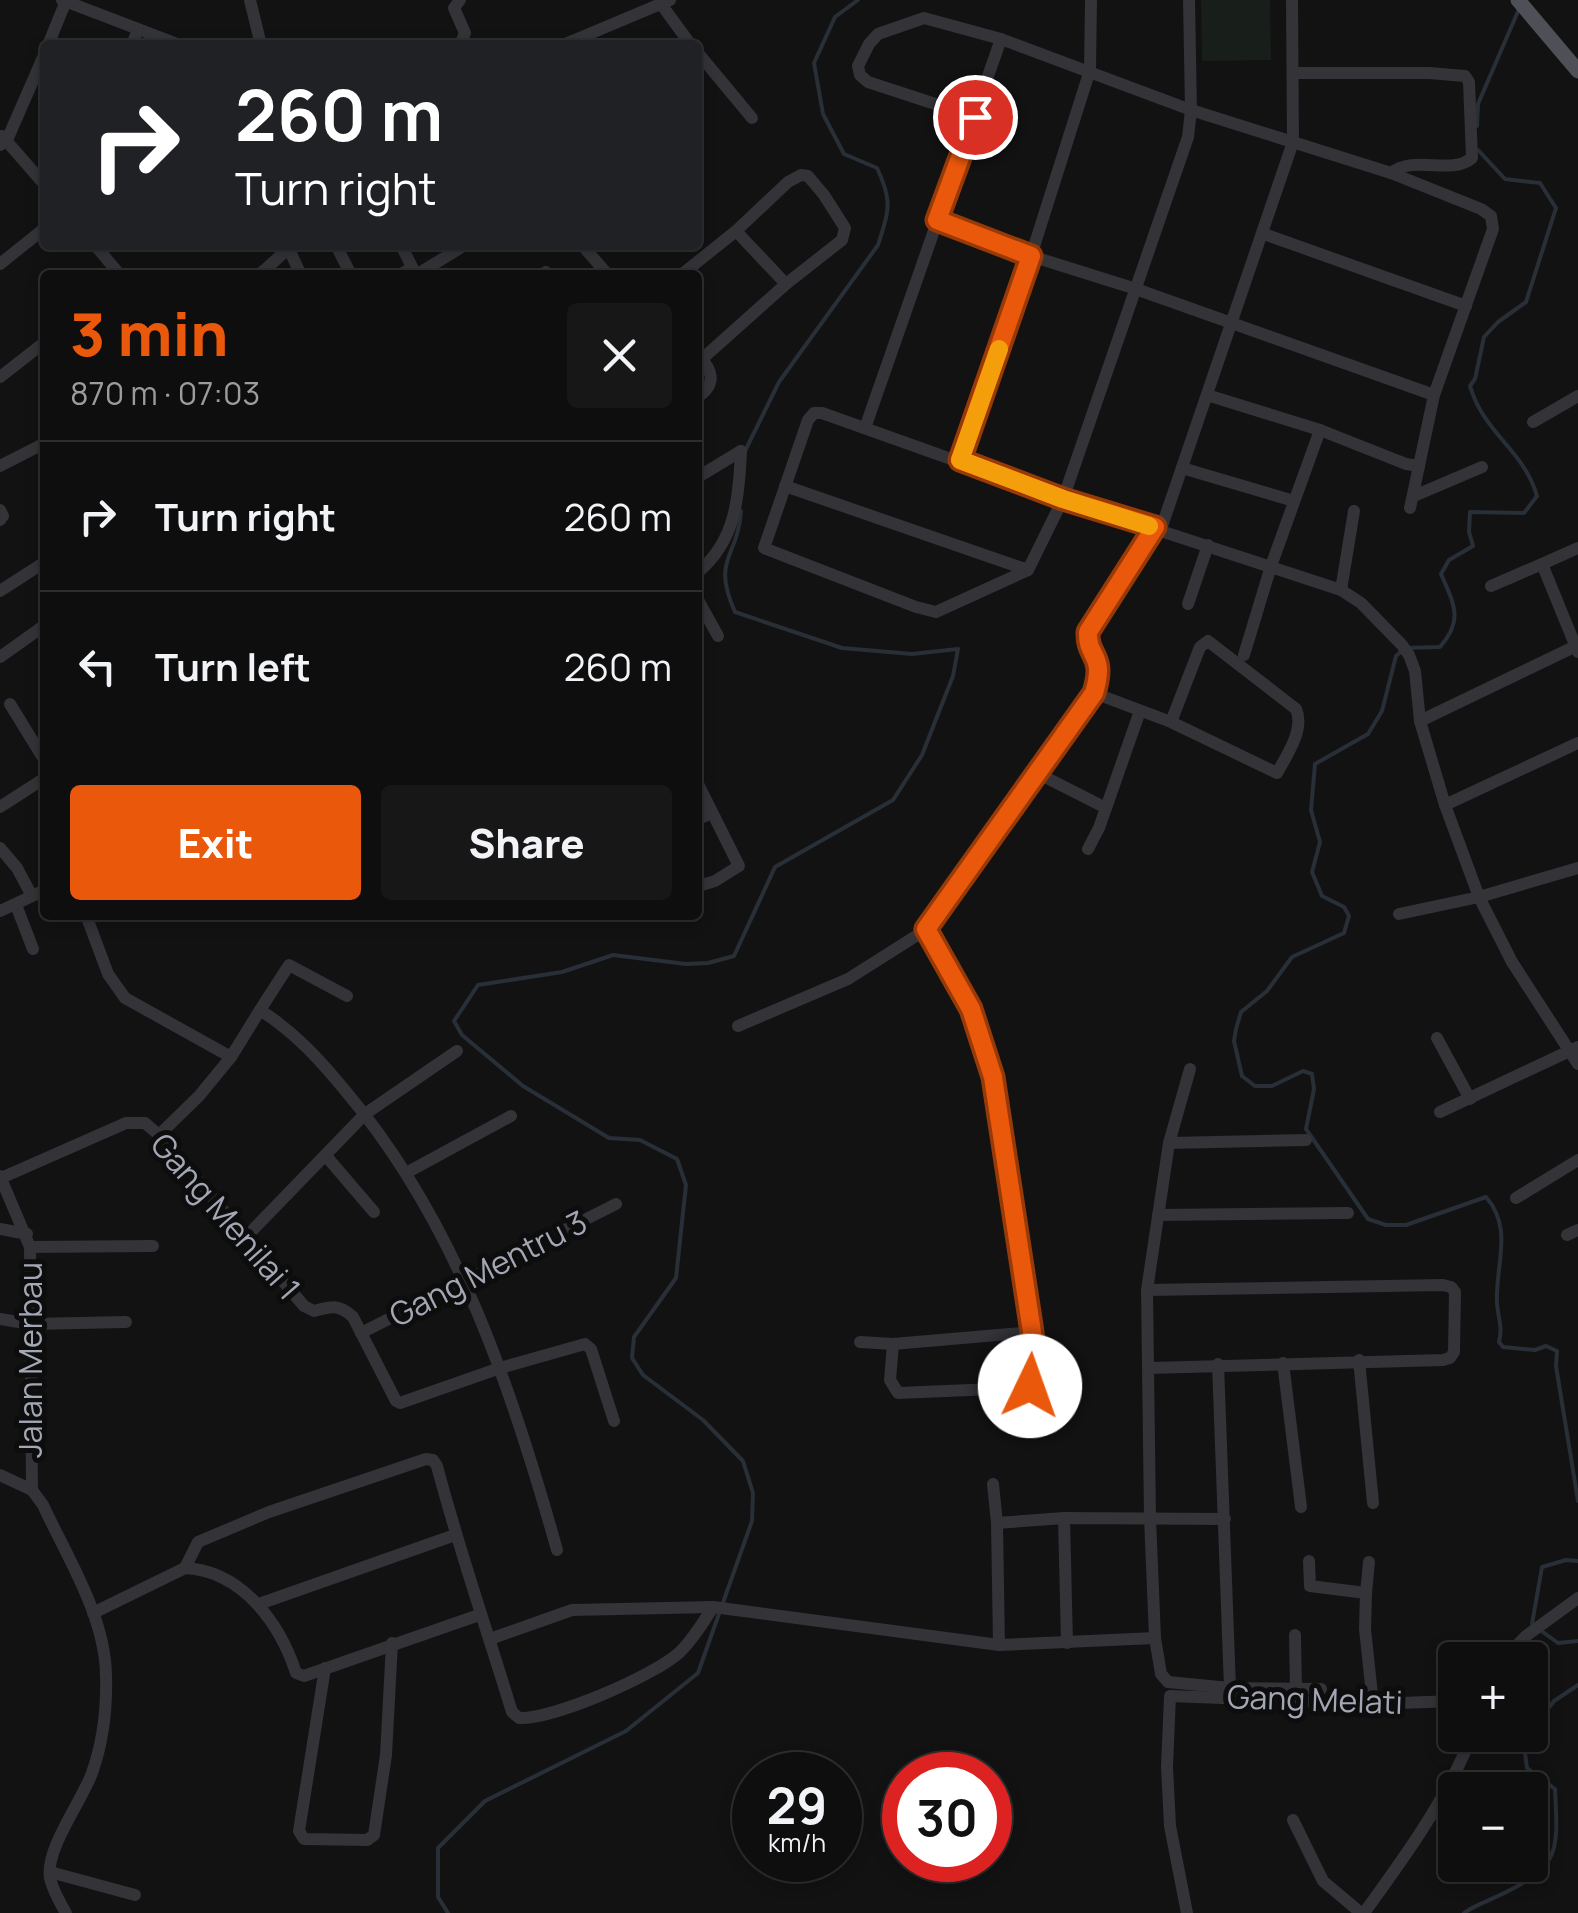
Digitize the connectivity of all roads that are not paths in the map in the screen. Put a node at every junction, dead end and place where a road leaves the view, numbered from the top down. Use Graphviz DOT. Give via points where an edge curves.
graph roads {
  1 [pos="250,0"];
  2 [pos="460,0"];
  3 [pos="1091,0"];
  4 [pos="1189,0"];
  5 [pos="1292,0"];
  6 [pos="1518,0"];
  7 [pos="64,1"];
  8 [pos="666,2"];
  9 [pos="81,3"];
  10 [pos="138,29"];
  11 [pos="1001,39"];
  12 [pos="50,40"];
  13 [pos="134,40"];
  14 [pos="167,40"];
  15 [pos="260,40"];
  16 [pos="462,40"];
  17 [pos="575,40"];
  18 [pos="688,40"];
  19 [pos="702,59"];
  20 [pos="40,63"];
  21 [pos="1090,70"];
  22 [pos="1578,71"];
  23 [pos="1293,72"];
  24 [pos="1190,110"];
  25 [pos="975,117"];
  26 [pos="752,118"];
  27 [pos="2,140"];
  28 [pos="1294,142"];
  29 [pos="1391,173"];
  30 [pos="40,179"];
  31 [pos="937,220"];
  32 [pos="736,230"];
  33 [pos="40,232"];
  34 [pos="1264,234"];
  35 [pos="99,250"];
  36 [pos="285,250"];
  37 [pos="456,250"];
  38 [pos="586,250"];
  39 [pos="1031,256"];
  40 [pos="0,264"];
  41 [pos="116,270"];
  42 [pos="264,270"];
  43 [pos="419,270"];
  44 [pos="604,270"];
  45 [pos="687,270"];
  46 [pos="786,284"];
  47 [pos="1134,288"];
  48 [pos="1466,306"];
  49 [pos="1230,323"];
  50 [pos="40,346"];
  51 [pos="702,355"];
  52 [pos="702,360"];
  53 [pos="0,377"];
  54 [pos="702,395"];
  55 [pos="1434,395"];
  56 [pos="1207,396"];
  57 [pos="1578,396"];
  58 [pos="1533,422"];
  59 [pos="865,428"];
  60 [pos="1320,430"];
  61 [pos="40,446"];
  62 [pos="960,460"];
  63 [pos="0,466"];
  64 [pos="1419,466"];
  65 [pos="1482,467"];
  66 [pos="1182,468"];
  67 [pos="702,475"];
  68 [pos="786,486"];
  69 [pos="1063,499"];
  70 [pos="1294,501"];
  71 [pos="0,510"];
  72 [pos="1354,511"];
  73 [pos="0,520"];
  74 [pos="1158,528"];
  75 [pos="1208,545"];
  76 [pos="1578,548"];
  77 [pos="1542,564"];
  78 [pos="40,565"];
  79 [pos="1271,566"];
  80 [pos="702,568"];
  81 [pos="1028,570"];
  82 [pos="1491,586"];
  83 [pos="1341,590"];
  84 [pos="0,591"];
  85 [pos="1188,604"];
  86 [pos="702,607"];
  87 [pos="40,629"];
  88 [pos="718,636"];
  89 [pos="1577,648"];
  90 [pos="1244,655"];
  91 [pos="0,657"];
  92 [pos="1094,693"];
  93 [pos="10,704"];
  94 [pos="1140,711"];
  95 [pos="1420,720"];
  96 [pos="1170,722"];
  97 [pos="1578,743"];
  98 [pos="40,753"];
  99 [pos="1037,773"];
  100 [pos="40,781"];
  101 [pos="702,792"];
  102 [pos="1445,805"];
  103 [pos="0,806"];
  104 [pos="1104,807"];
  105 [pos="712,813"];
  106 [pos="702,818"];
  107 [pos="0,848"];
  108 [pos="1088,849"];
  109 [pos="1578,868"];
  110 [pos="702,885"];
  111 [pos="38,893"];
  112 [pos="1480,897"];
  113 [pos="16,904"];
  114 [pos="0,910"];
  115 [pos="1399,914"];
  116 [pos="88,920"];
  117 [pos="926,929"];
  118 [pos="33,949"];
  119 [pos="348,996"];
  120 [pos="260,1010"];
  121 [pos="738,1026"];
  122 [pos="1437,1038"];
  123 [pos="1574,1049"];
  124 [pos="457,1052"];
  125 [pos="230,1057"];
  126 [pos="1578,1064"];
  127 [pos="1190,1069"];
  128 [pos="1470,1099"];
  129 [pos="1440,1112"];
  130 [pos="365,1114"];
  131 [pos="511,1116"];
  132 [pos="159,1135"];
  133 [pos="1306,1140"];
  134 [pos="1169,1143"];
  135 [pos="326,1156"];
  136 [pos="1578,1160"];
  137 [pos="406,1173"];
  138 [pos="0,1177"];
  139 [pos="1516,1198"];
  140 [pos="616,1204"];
  141 [pos="374,1212"];
  142 [pos="1348,1213"];
  143 [pos="1158,1215"];
  144 [pos="0,1229"];
  145 [pos="245,1238"];
  146 [pos="28,1241"];
  147 [pos="153,1246"];
  148 [pos="462,1280"];
  149 [pos="1148,1290"];
  150 [pos="0,1319"];
  151 [pos="126,1322"];
  152 [pos="30,1324"];
  153 [pos="1032,1332"];
  154 [pos="361,1333"];
  155 [pos="860,1342"];
  156 [pos="893,1344"];
  157 [pos="1359,1360"];
  158 [pos="1283,1363"];
  159 [pos="1218,1364"];
  160 [pos="500,1368"];
  161 [pos="1149,1368"];
  162 [pos="614,1421"];
  163 [pos="0,1476"];
  164 [pos="993,1484"];
  165 [pos="32,1490"];
  166 [pos="1372,1504"];
  167 [pos="1301,1507"];
  168 [pos="1064,1518"];
  169 [pos="1150,1518"];
  170 [pos="1225,1519"];
  171 [pos="997,1522"];
  172 [pos="455,1535"];
  173 [pos="557,1550"];
  174 [pos="1309,1561"];
  175 [pos="1369,1562"];
  176 [pos="184,1568"];
  177 [pos="1366,1593"];
  178 [pos="1578,1598"];
  179 [pos="259,1604"];
  180 [pos="716,1608"];
  181 [pos="93,1613"];
  182 [pos="479,1615"];
  183 [pos="1294,1635"];
  184 [pos="1155,1638"];
  185 [pos="490,1640"];
  186 [pos="1520,1642"];
  187 [pos="392,1643"];
  188 [pos="1067,1643"];
  189 [pos="999,1645"];
  190 [pos="325,1668"];
  191 [pos="1230,1688"];
  192 [pos="1296,1689"];
  193 [pos="1320,1689"];
  194 [pos="1438,1702"];
  195 [pos="1373,1704"];
  196 [pos="1465,1752"];
  197 [pos="1293,1820"];
  198 [pos="50,1872"];
  199 [pos="135,1895"];
  200 [pos="63,1912"];
  201 [pos="1187,1913"];
  202 [pos="1362,1913"];
  1 -- 15 [label="street"];
  2 -- 16 [label="street" via="454,8"];
  3 -- 21 [label="street"];
  4 -- 24 [label="street"];
  5 -- 23 [label="street"];
  6 -- 22 [label="main road"];
  7 -- 9 [label="street"];
  7 -- 12 [label="street"];
  8 -- 17 [label="street"];
  8 -- 18 [label="street"];
  9 -- 10 [label="street"];
  10 -- 13 [label="street"];
  10 -- 14 [label="street"];
  11 -- 21 [label="street"];
  11 -- 25 [label="street"];
  11 -- 25 [label="street" via="924,18 878,34 858,66 868,82"];
  19 -- 26 [label="street"];
  20 -- 27 [label="street"];
  21 -- 24 [label="street"];
  21 -- 39 [label="street"];
  23 -- 28 [label="street"];
  23 -- 29 [label="street" via="1464,76 1470,82 1472,158 1411,164"];
  24 -- 28 [label="street"];
  24 -- 47 [label="street" via="1188,138"];
  25 -- 31 [label="street"];
  27 -- 30 [label="street"];
  28 -- 29 [label="street"];
  28 -- 34 [label="street"];
  29 -- 48 [label="street" via="1491,216 1494,228"];
  31 -- 39 [label="street"];
  31 -- 59 [label="street"];
  32 -- 45 [label="street"];
  32 -- 46 [label="street"];
  32 -- 46 [label="street" via="788,182 808,176 845,233"];
  33 -- 40 [label="street"];
  34 -- 48 [label="street"];
  34 -- 49 [label="street"];
  35 -- 41 [label="street"];
  36 -- 42 [label="street"];
  37 -- 43 [label="street"];
  38 -- 44 [label="street"];
  39 -- 47 [label="street"];
  39 -- 62 [label="street"];
  46 -- 51 [label="street"];
  47 -- 49 [label="street"];
  47 -- 69 [label="street"];
  48 -- 55 [label="street"];
  49 -- 55 [label="street"];
  49 -- 56 [label="street"];
  50 -- 53 [label="street"];
  52 -- 54 [label="street" via="712,378"];
  55 -- 64 [label="street"];
  56 -- 60 [label="street"];
  56 -- 66 [label="street"];
  57 -- 58 [label="street"];
  59 -- 62 [label="street"];
  59 -- 68 [label="street" via="814,413"];
  60 -- 64 [label="street"];
  60 -- 70 [label="street"];
  61 -- 63 [label="street"];
  62 -- 69 [label="street"];
  64 -- 65 [label="street" via="1412,502"];
  66 -- 70 [label="street"];
  66 -- 74 [label="street"];
  67 -- 80 [label="street" via="741,451 735,516"];
  68 -- 81 [label="street"];
  68 -- 81 [label="street" via="767,551 916,607 936,612"];
  69 -- 74 [label="street"];
  69 -- 81 [label="street"];
  70 -- 79 [label="street"];
  71 -- 73 [label="street"];
  72 -- 83 [label="street"];
  74 -- 75 [label="street"];
  74 -- 92 [label="street" via="1088,632 1100,672"];
  75 -- 79 [label="street"];
  75 -- 85 [label="street"];
  76 -- 77 [label="street"];
  77 -- 82 [label="street"];
  77 -- 89 [label="street"];
  78 -- 84 [label="street"];
  79 -- 83 [label="street"];
  79 -- 90 [label="street"];
  83 -- 95 [label="street" via="1406,650"];
  86 -- 88 [label="street"];
  87 -- 91 [label="street"];
  89 -- 95 [label="street"];
  92 -- 94 [label="street"];
  92 -- 99 [label="street"];
  93 -- 98 [label="street"];
  94 -- 96 [label="street"];
  94 -- 104 [label="street"];
  95 -- 102 [label="street"];
  96 -- 96 [label="street" via="1208,641 1300,718 1278,773"];
  97 -- 102 [label="street"];
  99 -- 104 [label="street"];
  99 -- 117 [label="street"];
  100 -- 103 [label="street"];
  101 -- 105 [label="street"];
  102 -- 112 [label="street"];
  104 -- 108 [label="street"];
  105 -- 106 [label="street"];
  105 -- 110 [label="street" via="739,866"];
  107 -- 111 [label="street"];
  109 -- 112 [label="street"];
  111 -- 113 [label="street"];
  112 -- 115 [label="street"];
  112 -- 123 [label="street" via="1512,962"];
  113 -- 114 [label="street"];
  113 -- 118 [label="street"];
  116 -- 125 [label="street" via="108,974 125,998"];
  117 -- 121 [label="street" via="848,979"];
  117 -- 153 [label="street" via="962,990 986,1050"];
  119 -- 120 [label="street" via="290,965"];
  120 -- 125 [label="street"];
  120 -- 130 [label="street" via="305,1043"];
  122 -- 128 [label="street"];
  123 -- 126 [label="street"];
  123 -- 128 [label="street"];
  124 -- 130 [label="street"];
  125 -- 132 [label="street"];
  127 -- 134 [label="street"];
  128 -- 129 [label="street"];
  130 -- 135 [label="street"];
  130 -- 137 [label="street"];
  131 -- 137 [label="street"];
  132 -- 138 [label="street, Gang Menilai 1" via="145,1123 126,1123"];
  132 -- 145 [label="street, Gang Menilai 1"];
  133 -- 134 [label="street"];
  134 -- 143 [label="street"];
  135 -- 141 [label="street"];
  135 -- 145 [label="street"];
  136 -- 139 [label="street"];
  137 -- 148 [label="street"];
  138 -- 146 [label="street, Jalan Merbau"];
  140 -- 148 [label="street, Gang Mentru 3"];
  142 -- 143 [label="street"];
  143 -- 149 [label="street"];
  144 -- 146 [label="street"];
  145 -- 154 [label="street, Gang Menilai 1" via="304,1306 344,1308"];
  146 -- 147 [label="street"];
  146 -- 152 [label="street, Jalan Merbau"];
  148 -- 154 [label="street, Gang Mentru 3"];
  148 -- 160 [label="street"];
  149 -- 157 [label="street" via="1452,1287 1450,1358"];
  149 -- 161 [label="street"];
  150 -- 152 [label="street"];
  151 -- 152 [label="street"];
  152 -- 165 [label="street, Jalan Merbau"];
  153 -- 156 [label="street"];
  153 -- 156 [label="street" via="1036,1382 1020,1388 898,1393 890,1380"];
  154 -- 160 [label="street, Gang Menilai 1" via="396,1401"];
  155 -- 156 [label="street"];
  157 -- 158 [label="street"];
  157 -- 166 [label="street"];
  158 -- 159 [label="street"];
  158 -- 167 [label="street"];
  159 -- 161 [label="street"];
  159 -- 170 [label="street"];
  160 -- 162 [label="street" via="588,1344"];
  160 -- 173 [label="street"];
  161 -- 169 [label="street"];
  163 -- 165 [label="street"];
  164 -- 171 [label="street"];
  165 -- 181 [label="street"];
  168 -- 169 [label="street"];
  168 -- 171 [label="street"];
  168 -- 188 [label="street"];
  169 -- 170 [label="street"];
  169 -- 184 [label="street"];
  170 -- 191 [label="street"];
  171 -- 189 [label="street"];
  172 -- 176 [label="street" via="437,1466 426,1459 198,1542"];
  172 -- 179 [label="street"];
  172 -- 182 [label="street"];
  174 -- 177 [label="street" via="1310,1586"];
  175 -- 177 [label="street"];
  176 -- 179 [label="street" via="217,1573"];
  176 -- 181 [label="street"];
  177 -- 195 [label="street"];
  178 -- 186 [label="street"];
  179 -- 190 [label="street" via="286,1643 296,1673"];
  180 -- 185 [label="street" via="572,1610"];
  180 -- 185 [label="street" via="664,1664 626,1685 524,1719 512,1712"];
  180 -- 189 [label="street"];
  181 -- 198 [label="street" via="106,1674 102,1736"];
  182 -- 185 [label="street"];
  182 -- 187 [label="street"];
  183 -- 192 [label="street"];
  184 -- 188 [label="street"];
  184 -- 191 [label="street" via="1164,1680"];
  187 -- 190 [label="street"];
  187 -- 190 [label="street" via="386,1754 374,1835 367,1840 304,1839 299,1831"];
  188 -- 189 [label="street"];
  191 -- 192 [label="street"];
  192 -- 193 [label="street"];
  194 -- 195 [label="street, Gang Melati"];
  195 -- 201 [label="street, Gang Melati" via="1175,1694 1168,1700 1172,1842"];
  196 -- 202 [label="street"];
  197 -- 202 [label="street" via="1323,1881"];
  198 -- 199 [label="street"];
  198 -- 200 [label="street"];
}
